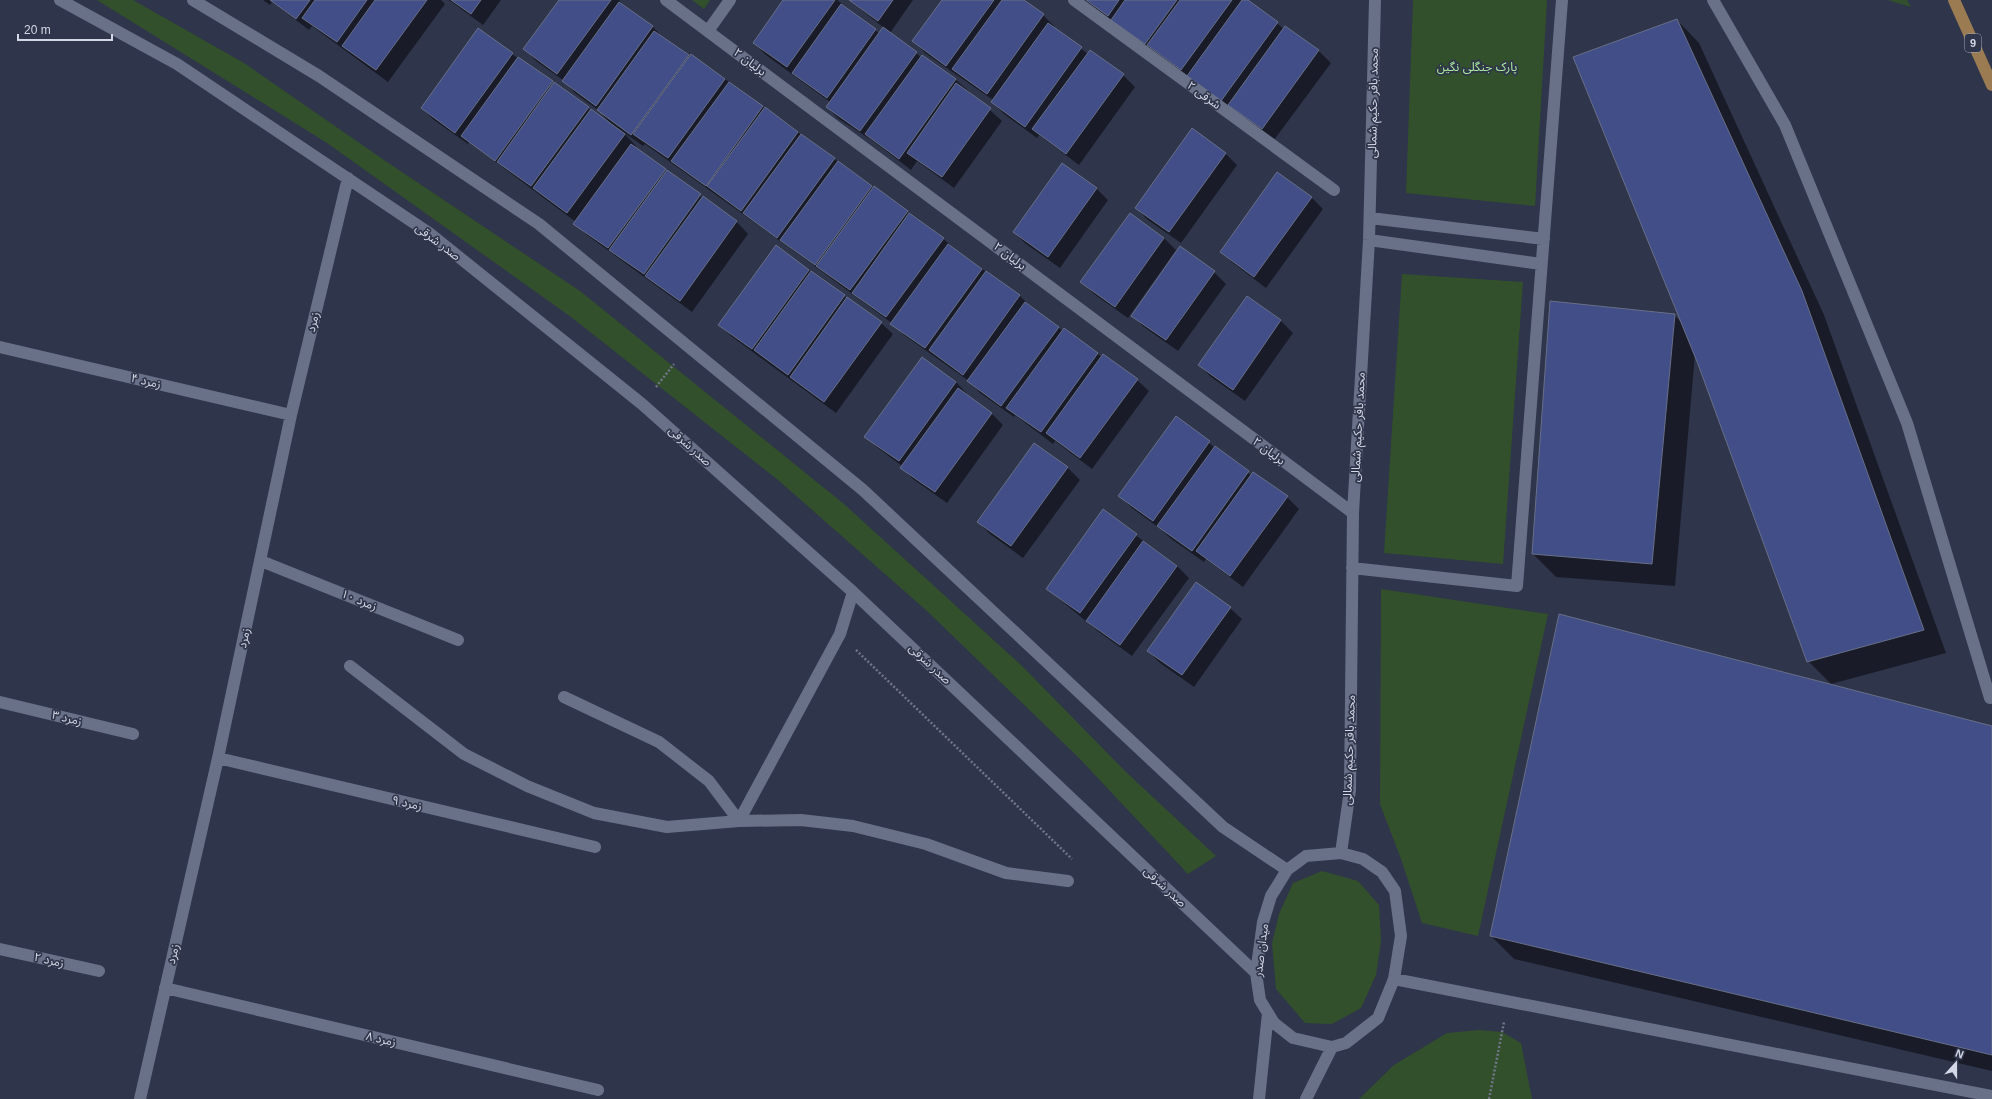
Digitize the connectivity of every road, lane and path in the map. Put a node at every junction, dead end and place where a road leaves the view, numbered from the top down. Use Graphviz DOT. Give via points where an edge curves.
graph roads {
  1 [pos="60,0"];
  2 [pos="193,0"];
  3 [pos="666,0"];
  4 [pos="730,0"];
  5 [pos="1074,0"];
  6 [pos="1375,0"];
  7 [pos="1562,0"];
  8 [pos="1713,0"];
  9 [pos="1954,0"];
  10 [pos="708,31"];
  11 [pos="1992,85"];
  12 [pos="348,178"];
  13 [pos="1334,190"];
  14 [pos="1370,218"];
  15 [pos="1544,239"];
  16 [pos="1369,240"];
  17 [pos="1541,264"];
  18 [pos="688,346"];
  19 [pos="0,347"];
  20 [pos="642,404"];
  21 [pos="291,415"];
  22 [pos="1353,513"];
  23 [pos="261,561"];
  24 [pos="1352,568"];
  25 [pos="854,592"];
  26 [pos="840,634"];
  27 [pos="458,640"];
  28 [pos="350,666"];
  29 [pos="564,697"];
  30 [pos="1990,698"];
  31 [pos="0,702"];
  32 [pos="133,734"];
  33 [pos="218,758"];
  34 [pos="739,821"];
  35 [pos="596,847"];
  36 [pos="1341,853"];
  37 [pos="1287,870"];
  38 [pos="1068,881"];
  39 [pos="0,949"];
  40 [pos="99,971"];
  41 [pos="1256,973"];
  42 [pos="1394,979"];
  43 [pos="165,988"];
  44 [pos="1508,1002"];
  45 [pos="1268,1013"];
  46 [pos="1332,1046"];
  47 [pos="598,1090"];
  48 [pos="1992,1096"];
  49 [pos="140,1099"];
  50 [pos="1259,1099"];
  51 [pos="1306,1099"];
  52 [pos="1489,1099"];
  1 -- 12 [label="street, صدر شرقی" via="177,64"];
  2 -- 18 [label="street" via="319,76 539,224"];
  3 -- 10 [label="street, برلیان ۲"];
  4 -- 10 [label="street"];
  5 -- 13 [label="street, ۲ شرقی"];
  6 -- 14 [label="street, محمد باقر حکیم شمالی"];
  7 -- 15 [label="street"];
  8 -- 30 [label="street" via="1785,125 1907,423"];
  9 -- 11 [label="main road, 9"];
  10 -- 22 [label="street, برلیان ۲"];
  12 -- 20 [label="street, صدر شرقی" via="429,233"];
  12 -- 21 [label="street, زمرد"];
  14 -- 15 [label="street"];
  14 -- 16 [label="street, محمد باقر حکیم شمالی"];
  15 -- 17 [label="street"];
  16 -- 17 [label="street"];
  16 -- 22 [label="street, محمد باقر حکیم شمالی"];
  17 -- 24 [label="street" via="1517,586"];
  18 -- 20 [label="path"];
  18 -- 37 [label="street" via="863,490 1223,827"];
  19 -- 21 [label="street, زمرد ۴"];
  20 -- 25 [label="street, صدر شرقی"];
  21 -- 23 [label="street, زمرد"];
  22 -- 24 [label="street, محمد باقر حکیم شمالی"];
  23 -- 27 [label="street, زمرد ۱۰"];
  23 -- 33 [label="street, زمرد"];
  24 -- 36 [label="street, محمد باقر حکیم شمالی" via="1350,790"];
  25 -- 26 [label="street"];
  25 -- 41 [label="street, صدر شرقی"];
  26 -- 34 [label="street"];
  26 -- 38 [label="path" via="1069,854 1075,868"];
  28 -- 34 [label="street" via="464,754 527,786 594,814 667,827"];
  29 -- 34 [label="street" via="659,742 709,781"];
  31 -- 32 [label="street, زمرد ۳"];
  33 -- 35 [label="street, زمرد ۹"];
  33 -- 43 [label="street, زمرد"];
  34 -- 38 [label="street" via="801,820 853,826 926,844 1006,873"];
  36 -- 37 [label="street, میدان صدر" via="1306,856"];
  36 -- 42 [label="street, میدان صدر" via="1363,859 1382,872 1395,891 1401,936"];
  37 -- 41 [label="street, میدان صدر" via="1271,896 1263,922"];
  39 -- 40 [label="street, زمرد ۲"];
  41 -- 45 [label="street, میدان صدر" via="1260,1000"];
  42 -- 44 [label="street"];
  42 -- 46 [label="street, میدان صدر" via="1378,1018 1346,1043"];
  43 -- 47 [label="street, زمرد ۸"];
  43 -- 49 [label="street, زمرد"];
  44 -- 48 [label="street"];
  44 -- 52 [label="path"];
  45 -- 46 [label="street, میدان صدر" via="1274,1023 1293,1038"];
  45 -- 50 [label="street"];
  46 -- 51 [label="street"];
}
